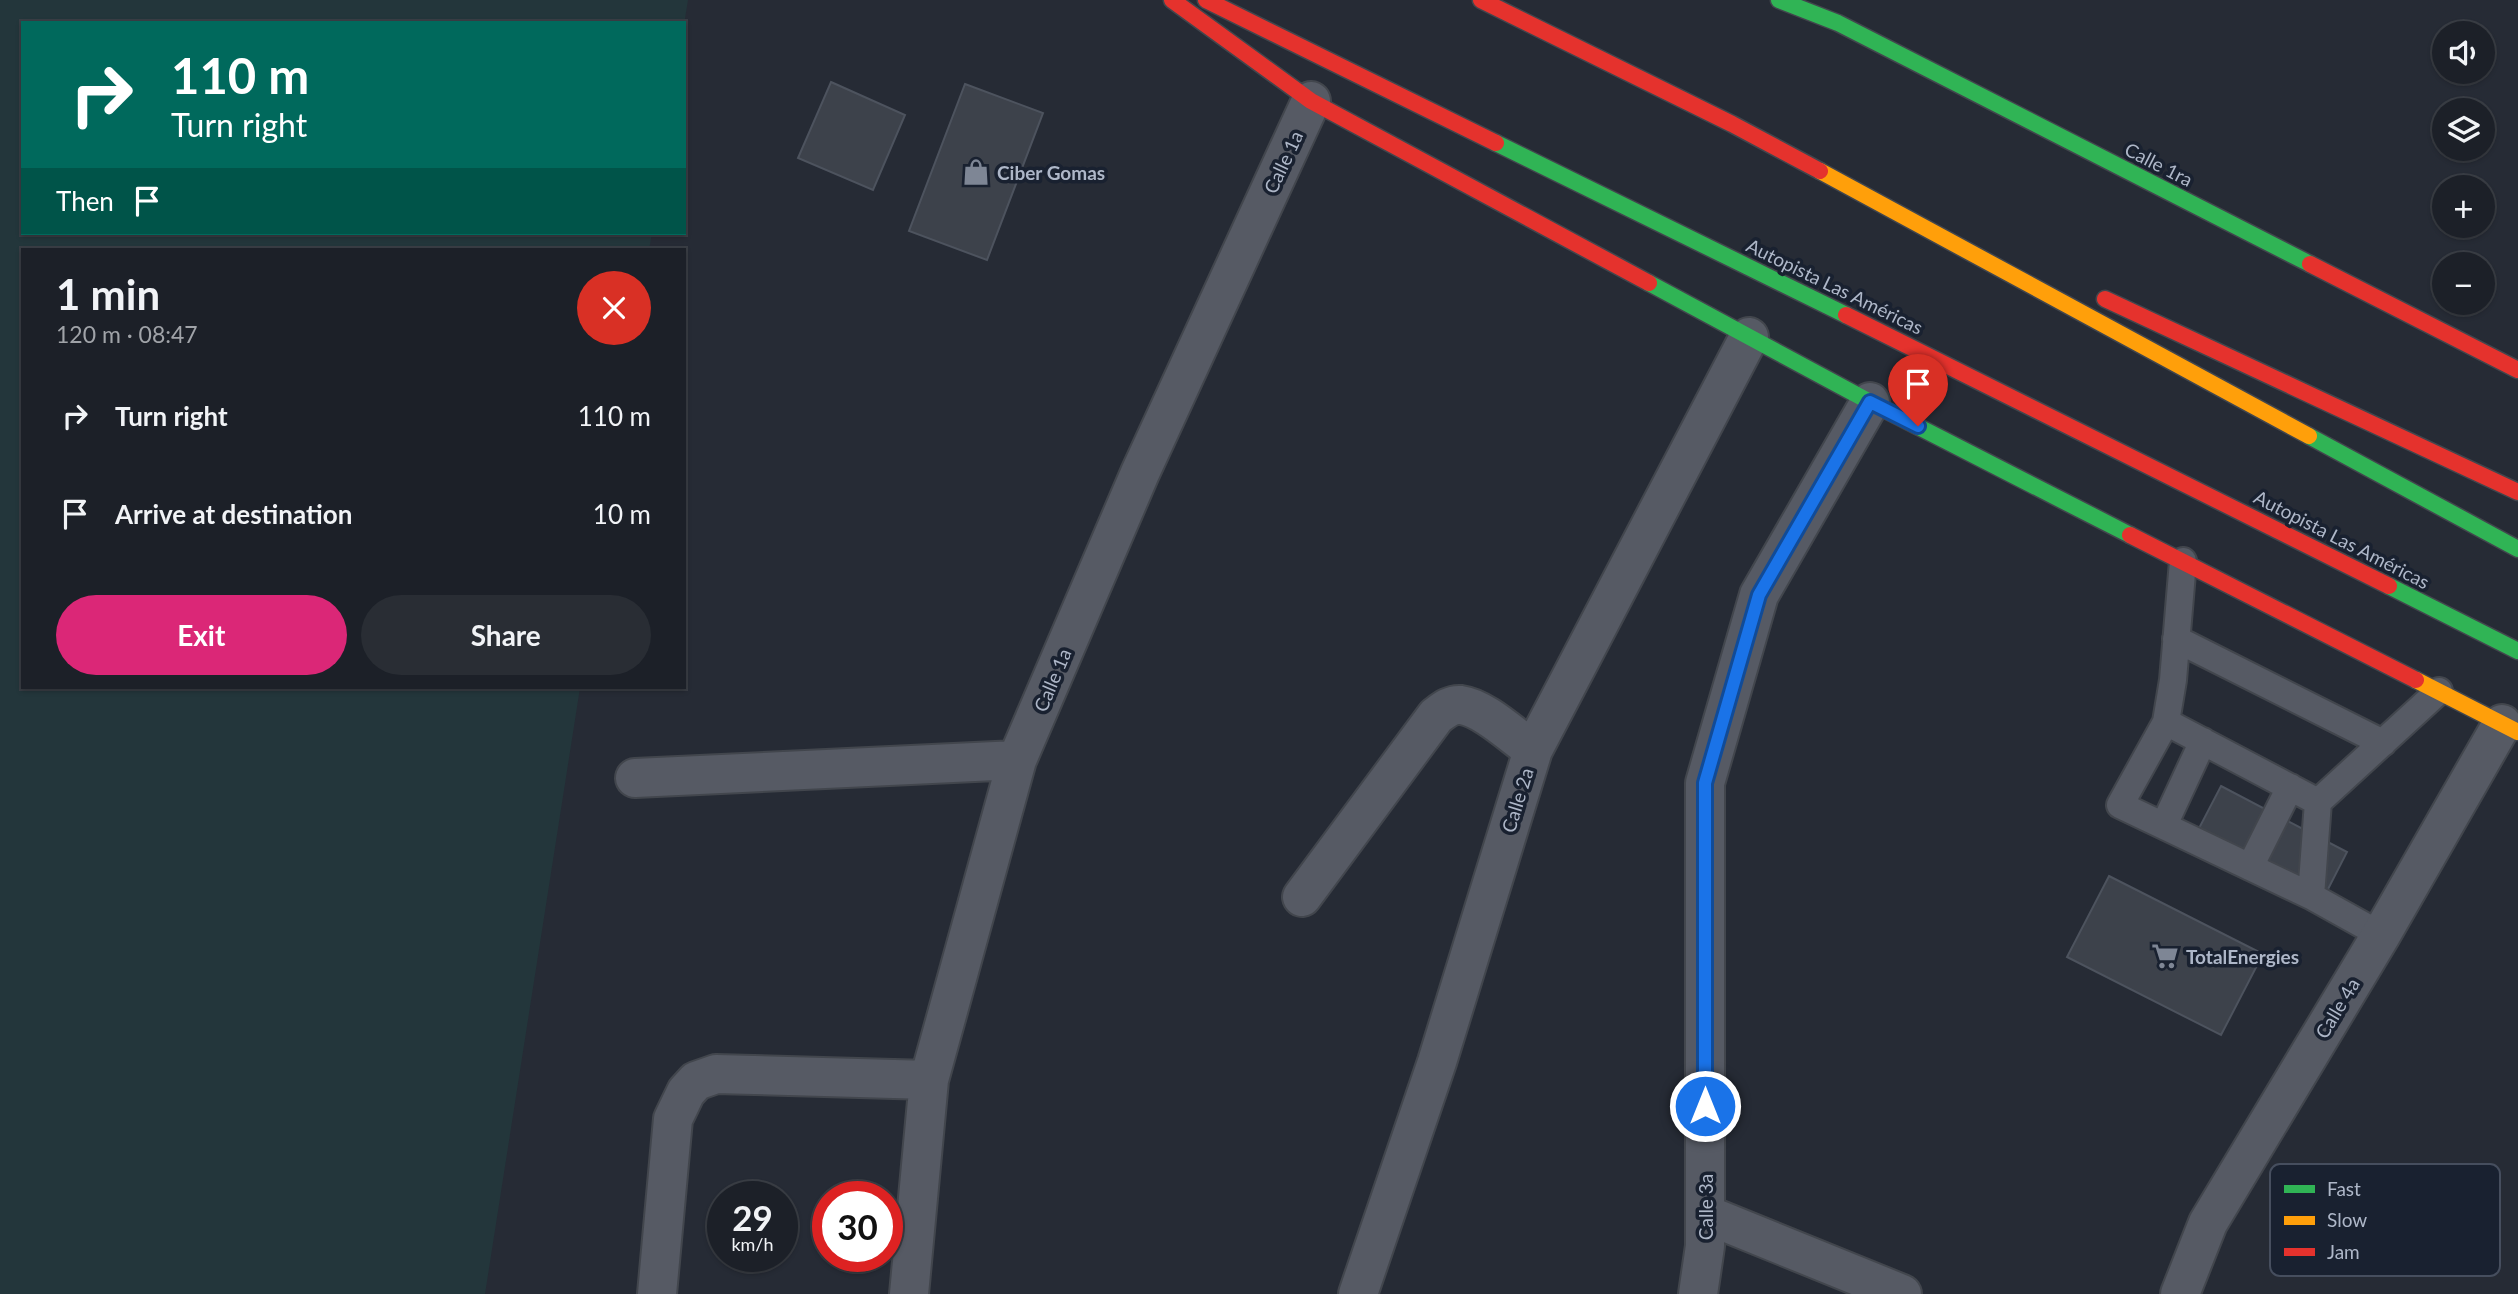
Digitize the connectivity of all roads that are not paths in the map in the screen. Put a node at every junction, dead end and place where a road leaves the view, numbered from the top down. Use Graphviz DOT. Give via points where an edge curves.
graph roads {
  1 [pos="1172,0"];
  2 [pos="1206,0"];
  3 [pos="1481,0"];
  4 [pos="1779,0"];
  5 [pos="1843,11"];
  6 [pos="1311,102"];
  7 [pos="1732,124"];
  8 [pos="1994,247"];
  9 [pos="2094,294"];
  10 [pos="1749,337"];
  11 [pos="2518,370"];
  12 [pos="1870,402"];
  13 [pos="2518,492"];
  14 [pos="2518,549"];
  15 [pos="2183,561"];
  16 [pos="2176,639"];
  17 [pos="2518,650"];
  18 [pos="2439,691"];
  19 [pos="2166,722"];
  20 [pos="2510,728"];
  21 [pos="2203,741"];
  22 [pos="2383,743"];
  23 [pos="1533,750"];
  24 [pos="1017,760"];
  25 [pos="635,778"];
  26 [pos="2290,787"];
  27 [pos="2318,802"];
  28 [pos="2164,825"];
  29 [pos="2250,867"];
  30 [pos="2311,896"];
  31 [pos="1302,897"];
  32 [pos="2381,935"];
  33 [pos="929,1080"];
  34 [pos="1705,1214"];
  35 [pos="657,1294"];
  36 [pos="909,1294"];
  37 [pos="1358,1294"];
  38 [pos="1698,1294"];
  39 [pos="1902,1294"];
  40 [pos="2180,1294"];
  1 -- 6 [label="main road"];
  2 -- 17 [label="main road, Autopista Las Américas"];
  3 -- 7 [label="main road"];
  4 -- 5 [label="main road, Calle 1ra"];
  5 -- 11 [label="main road, Calle 1ra"];
  6 -- 10 [label="main road"];
  6 -- 24 [label="street, Calle 1a" via="1140,473"];
  7 -- 8 [label="main road"];
  7 -- 14 [label="main road"];
  9 -- 13 [label="main road"];
  10 -- 12 [label="main road"];
  10 -- 23 [label="street, Calle 2a"];
  12 -- 15 [label="main road"];
  12 -- 34 [label="street, Calle 3a" via="1759,595 1705,783"];
  15 -- 16 [label="lane"];
  15 -- 18 [label="main road"];
  16 -- 19 [label="lane"];
  16 -- 22 [label="lane"];
  18 -- 20 [label="main road"];
  18 -- 22 [label="lane"];
  19 -- 21 [label="lane"];
  19 -- 28 [label="lane" via="2120,805"];
  20 -- 32 [label="street, Calle 4a"];
  21 -- 26 [label="lane"];
  21 -- 28 [label="lane"];
  22 -- 27 [label="lane"];
  23 -- 31 [label="street" via="1483,714 1461,705 1448,707 1436,716"];
  23 -- 37 [label="street, Calle 2a" via="1437,1062"];
  24 -- 25 [label="street"];
  24 -- 33 [label="street, Calle 1a"];
  26 -- 27 [label="lane"];
  26 -- 29 [label="lane"];
  27 -- 30 [label="lane"];
  28 -- 29 [label="lane"];
  29 -- 30 [label="lane"];
  30 -- 32 [label="lane"];
  32 -- 40 [label="street, Calle 4a" via="2208,1223"];
  33 -- 35 [label="street" via="716,1074 696,1081 673,1119"];
  33 -- 36 [label="street, Calle 1a"];
  34 -- 38 [label="street, Calle 3a"];
  34 -- 39 [label="street"];
}
